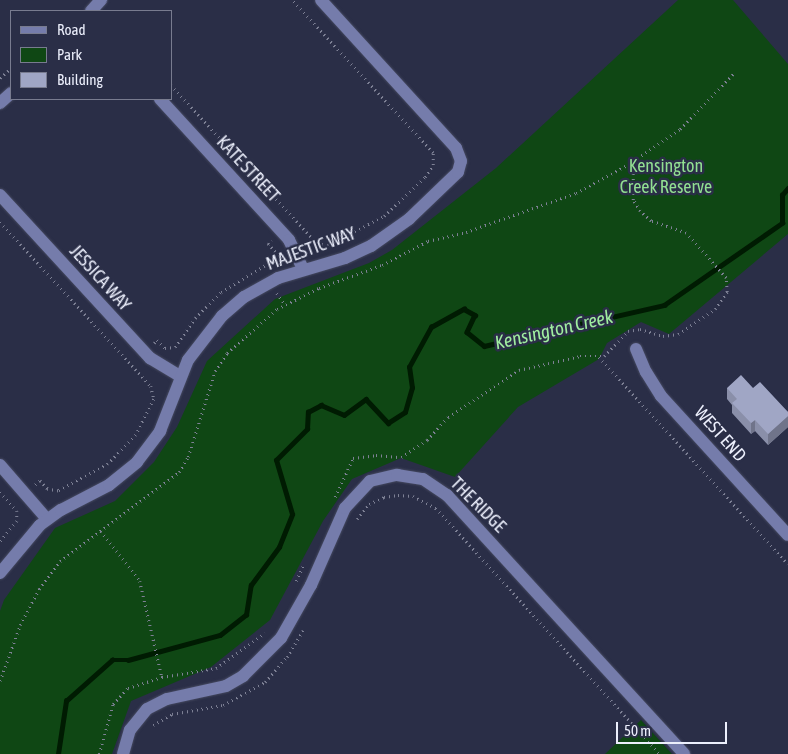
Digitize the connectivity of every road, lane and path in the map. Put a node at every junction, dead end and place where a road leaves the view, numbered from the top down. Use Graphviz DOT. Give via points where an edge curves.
graph roads {
  1 [pos="101,0"];
  2 [pos="292,0"];
  3 [pos="321,0"];
  4 [pos="92,10"];
  5 [pos="10,69"];
  6 [pos="734,73"];
  7 [pos="0,78"];
  8 [pos="172,86"];
  9 [pos="10,94"];
  10 [pos="161,100"];
  11 [pos="0,103"];
  12 [pos="628,164"];
  13 [pos="0,195"];
  14 [pos="0,222"];
  15 [pos="272,261"];
  16 [pos="303,269"];
  17 [pos="152,345"];
  18 [pos="636,349"];
  19 [pos="598,356"];
  20 [pos="604,356"];
  21 [pos="180,376"];
  22 [pos="0,465"];
  23 [pos="0,492"];
  24 [pos="26,493"];
  25 [pos="47,519"];
  26 [pos="353,527"];
  27 [pos="101,531"];
  28 [pos="788,534"];
  29 [pos="0,542"];
  30 [pos="788,564"];
  31 [pos="0,573"];
  32 [pos="306,625"];
  33 [pos="162,677"];
  34 [pos="0,681"];
  35 [pos="150,727"];
  36 [pos="658,753"];
  37 [pos="123,754"];
  38 [pos="684,754"];
  1 -- 4 [label="street"];
  2 -- 8 [label="path" via="433,153 433,165 425,177 384,216 328,245 317,243"];
  3 -- 16 [label="street, MAJESTIC WAY" via="450,140 458,151 461,164 452,180 380,240 345,258"];
  5 -- 7 [label="path"];
  6 -- 12 [label="path" via="680,129"];
  9 -- 11 [label="street"];
  10 -- 16 [label="street, KATE STREET" via="289,240"];
  12 -- 20 [label="path" via="633,172 633,200 640,211 651,221 686,233 724,275 727,292 715,309 678,334 663,336 640,329 628,331"];
  12 -- 27 [label="path" via="576,193 466,232 428,241 382,266 319,288 277,309 227,353 215,371 188,457 178,472"];
  13 -- 21 [label="street, JESSICA WAY" via="144,352 158,365"];
  14 -- 24 [label="path" via="151,386 154,399 136,435 108,464 58,491 47,489 40,481"];
  15 -- 17 [label="path" via="221,292 195,318 174,347 165,348 157,340"];
  16 -- 21 [label="street, MAJESTIC WAY" via="255,290 222,316 201,340"];
  18 -- 28 [label="street, WEST END" via="661,396"];
  19 -- 30 [label="path"];
  21 -- 25 [label="street, MAJESTIC WAY" via="160,431 137,462 109,486"];
  22 -- 24 [label="street"];
  23 -- 29 [label="path" via="18,511 17,521"];
  24 -- 25 [label="street"];
  25 -- 31 [label="street, MAJESTIC WAY" via="20,545"];
  26 -- 36 [label="path" via="369,504 384,497 413,496 436,508"];
  27 -- 33 [label="path" via="140,581"];
  27 -- 34 [label="path" via="60,561 39,589 20,625"];
  32 -- 35 [label="path" via="287,657 265,682 223,705 172,714"];
  37 -- 38 [label="street, THE RIDGE" via="130,730 148,709 167,699 226,686 243,676 281,638 310,585 345,508 370,481 397,475 423,479 447,495"];
}
